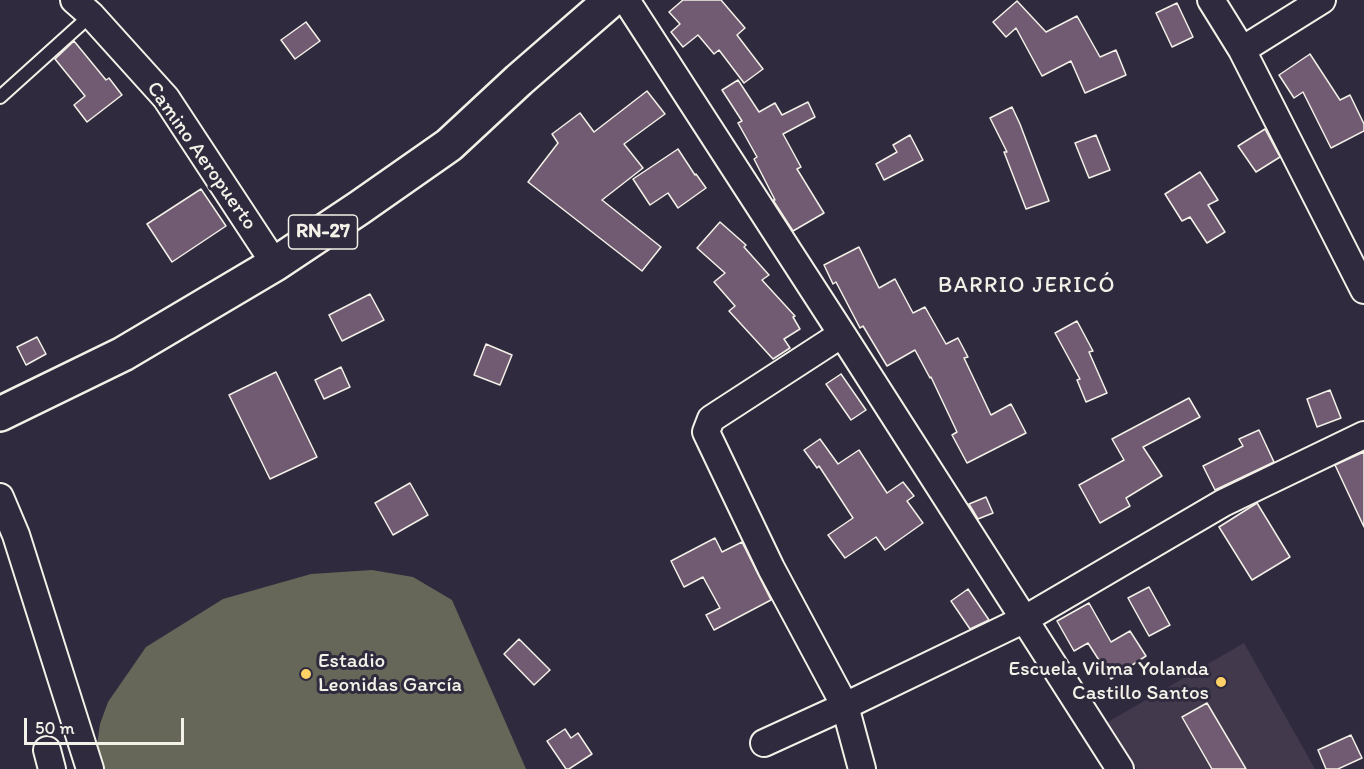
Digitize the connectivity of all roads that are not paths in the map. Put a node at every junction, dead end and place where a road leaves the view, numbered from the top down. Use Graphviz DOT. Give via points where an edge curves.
graph roads {
  1 [pos="611,0"];
  2 [pos="626,0"];
  3 [pos="1211,0"];
  4 [pos="1322,0"];
  5 [pos="83,7"];
  6 [pos="1242,50"];
  7 [pos="0,97"];
  8 [pos="275,264"];
  9 [pos="1364,290"];
  10 [pos="842,333"];
  11 [pos="0,414"];
  12 [pos="1364,435"];
  13 [pos="0,497"];
  14 [pos="1025,619"];
  15 [pos="845,706"];
  16 [pos="764,743"];
  17 [pos="90,769"];
  18 [pos="862,769"];
  19 [pos="1120,769"];
  1 -- 8 [label="main road, RN-27" via="449,145"];
  2 -- 10 [label="street"];
  3 -- 6 [label="street"];
  4 -- 6 [label="street"];
  5 -- 7 [label="lane"];
  5 -- 8 [label="street, Camino Aeropuerto" via="166,98"];
  6 -- 9 [label="street"];
  8 -- 11 [label="main road, RN-27" via="123,354"];
  10 -- 14 [label="street"];
  10 -- 15 [label="street" via="711,419 706,432 771,568"];
  12 -- 14 [label="street" via="1223,503"];
  13 -- 17 [label="street" via="16,535"];
  14 -- 15 [label="street"];
  14 -- 19 [label="street"];
  15 -- 16 [label="street"];
  15 -- 18 [label="street"];
}
